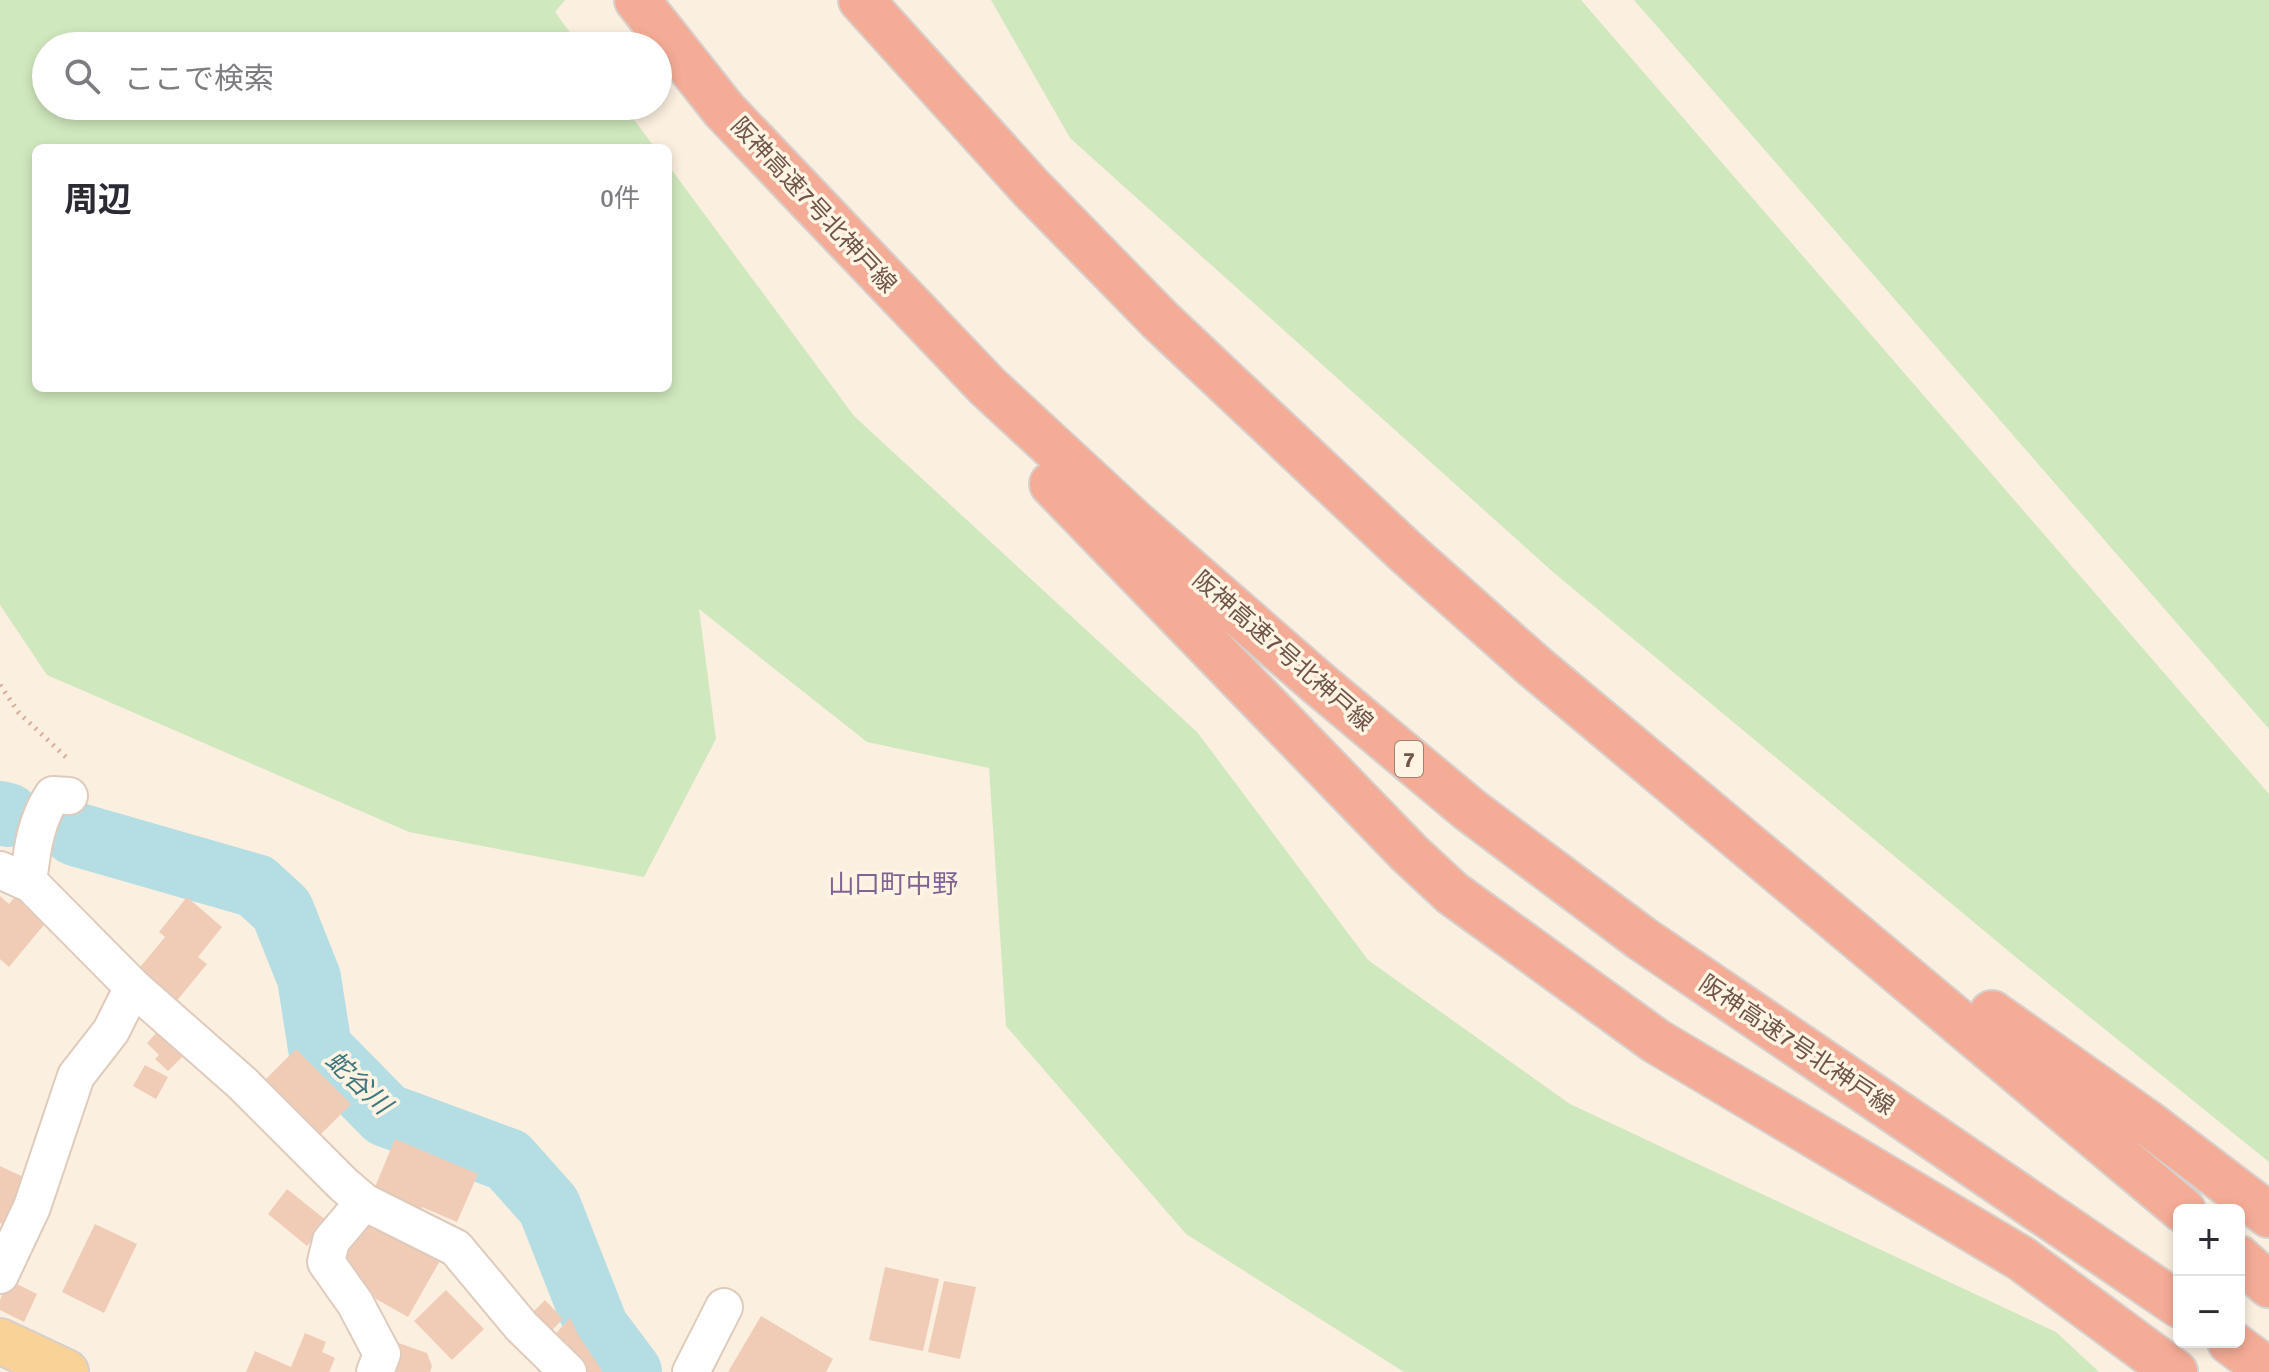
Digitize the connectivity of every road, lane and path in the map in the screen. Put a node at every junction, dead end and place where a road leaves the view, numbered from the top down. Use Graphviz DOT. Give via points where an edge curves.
graph roads {
  1 [pos="637,0"];
  2 [pos="861,0"];
  3 [pos="662,32"];
  4 [pos="672,44"];
  5 [pos="724,110"];
  6 [pos="0,685"];
  7 [pos="1672,782"];
  8 [pos="69,796"];
  9 [pos="14,876"];
  10 [pos="133,987"];
  11 [pos="364,1202"];
  12 [pos="2176,1204"];
  13 [pos="2269,1215"];
  14 [pos="2245,1263"];
  15 [pos="0,1275"];
  16 [pos="2269,1285"];
  17 [pos="2173,1301"];
  18 [pos="724,1307"];
  19 [pos="2238,1348"];
  20 [pos="14,1356"];
  21 [pos="2269,1371"];
  22 [pos="66,1372"];
  23 [pos="375,1372"];
  24 [pos="568,1372"];
  25 [pos="691,1372"];
  26 [pos="2175,1372"];
  1 -- 3 [label="highway, 阪神高速7号北神戸線 / 7"];
  2 -- 7 [label="highway" via="1031,188 1160,320 1406,552"];
  4 -- 5 [label="highway, 阪神高速7号北神戸線 / 7"];
  5 -- 17 [label="highway, 阪神高速7号北神戸線 / 7" via="987,386 1193,574 1470,810 1641,938"];
  5 -- 26 [label="highway" via="831,248 946,376 1452,893 1656,1041 2022,1259"];
  6 -- 8 [label="path" via="19,713 81,773"];
  7 -- 12 [label="highway"];
  7 -- 13 [label="highway"];
  8 -- 9 [label="street" via="53,795"];
  9 -- 10 [label="street"];
  10 -- 11 [label="street"];
  10 -- 15 [label="street" via="111,1031 76,1076 32,1207"];
  11 -- 23 [label="street" via="331,1241 326,1262 382,1354"];
  11 -- 24 [label="street" via="456,1248 521,1326"];
  14 -- 16 [label="highway"];
  18 -- 25 [label="street"];
  19 -- 21 [label="highway"];
  20 -- 22 [label="main road"];
}
